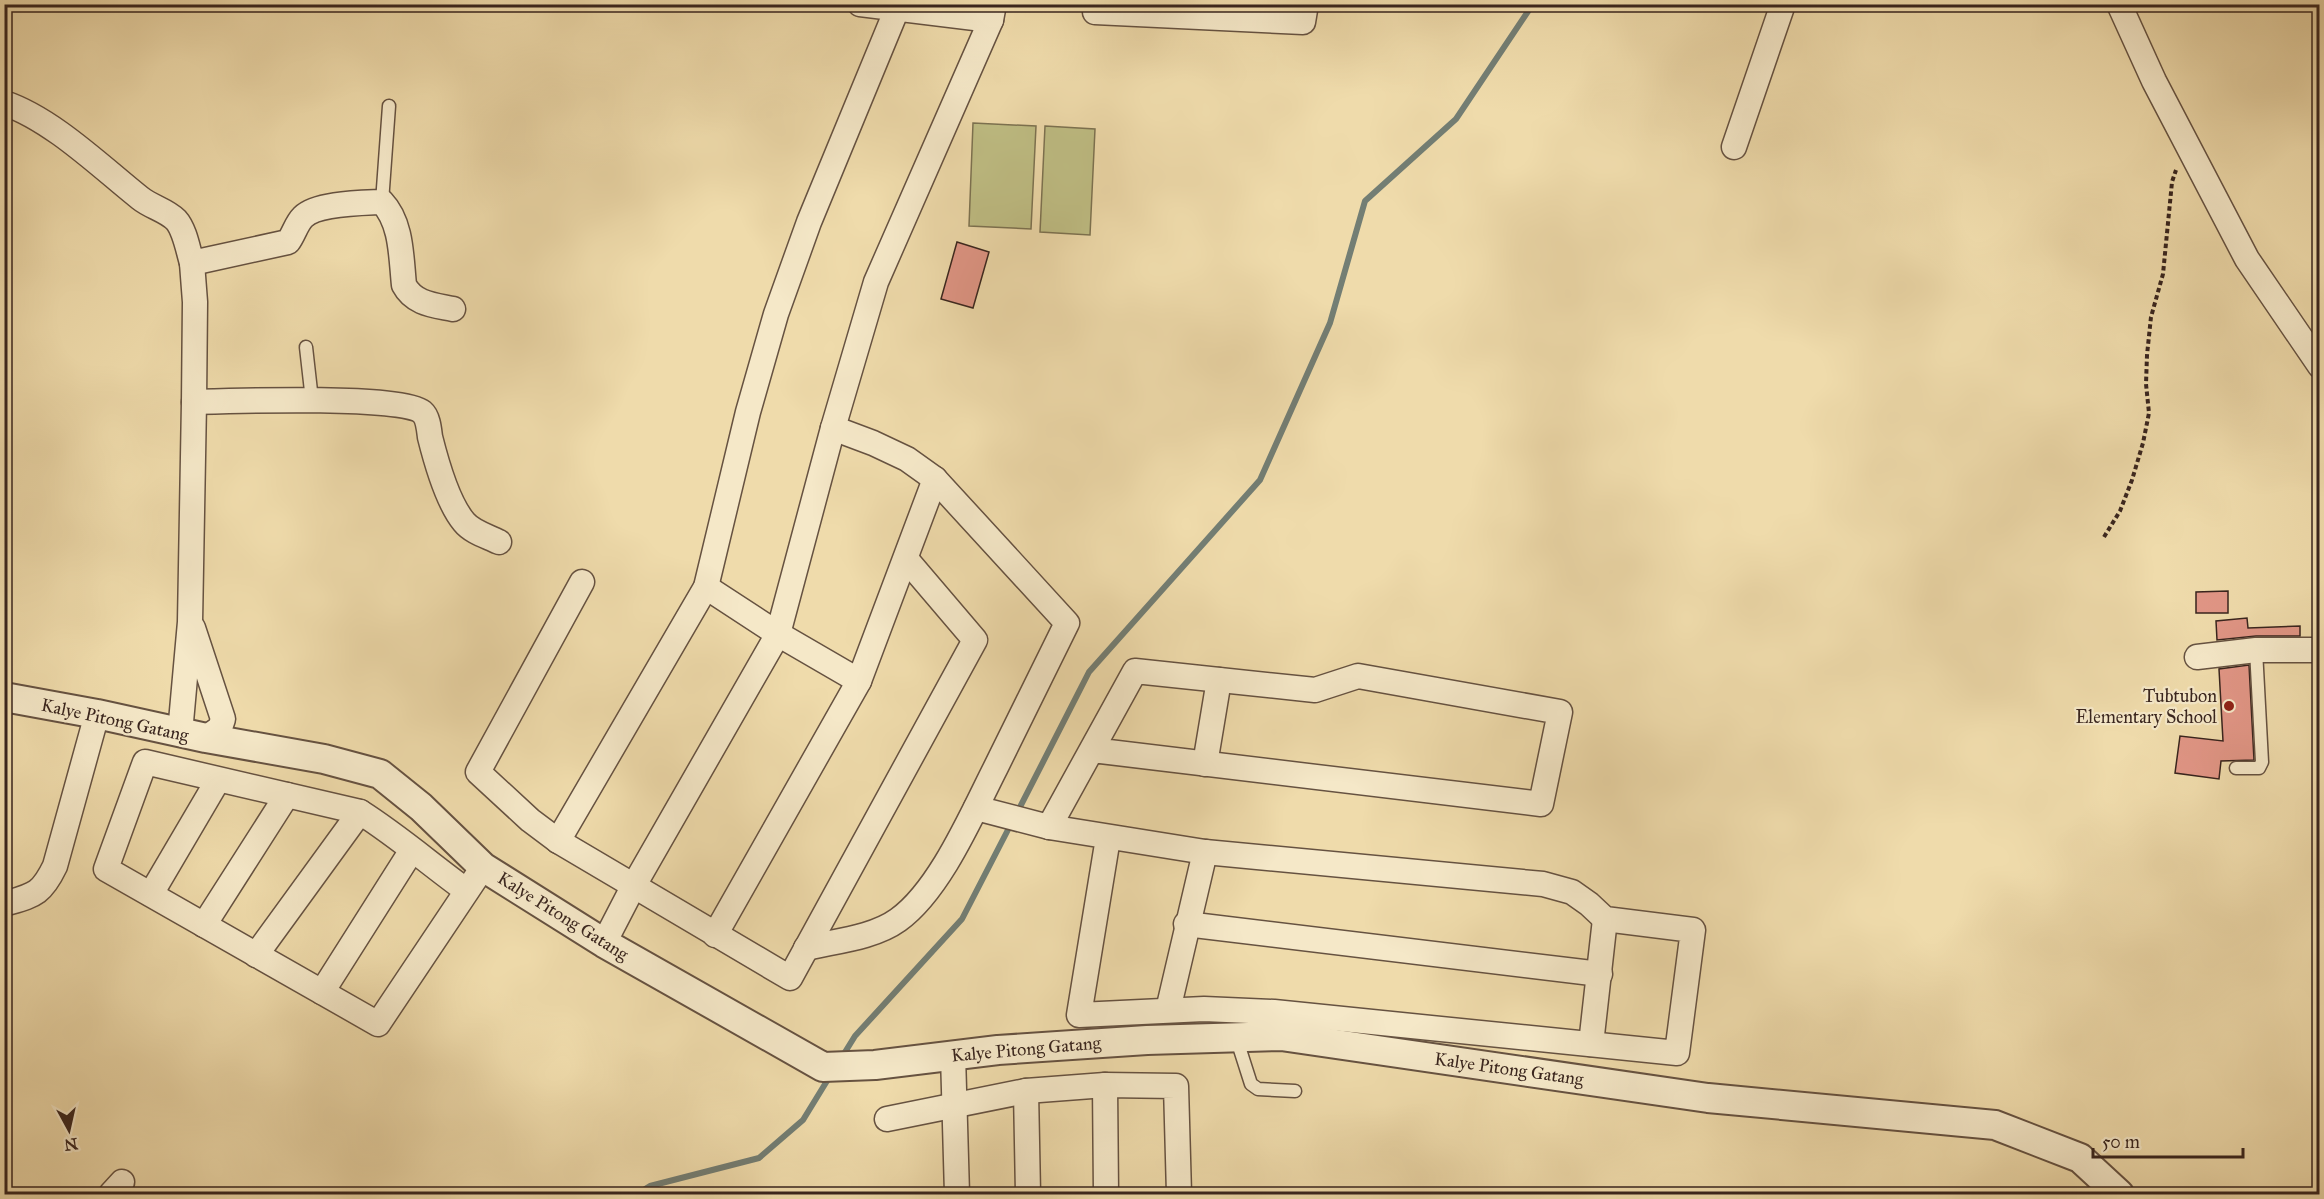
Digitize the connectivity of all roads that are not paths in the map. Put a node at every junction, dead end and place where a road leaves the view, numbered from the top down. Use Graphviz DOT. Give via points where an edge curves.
graph roads {
  1 [pos="860,4"];
  2 [pos="1097,4"];
  3 [pos="1306,4"];
  4 [pos="1783,4"];
  5 [pos="2119,4"];
  6 [pos="898,7"];
  7 [pos="992,12"];
  8 [pos="4,103"];
  9 [pos="389,106"];
  10 [pos="1734,147"];
  11 [pos="382,202"];
  12 [pos="192,263"];
  13 [pos="453,309"];
  14 [pos="306,347"];
  15 [pos="2319,366"];
  16 [pos="312,400"];
  17 [pos="194,402"];
  18 [pos="833,428"];
  19 [pos="935,479"];
  20 [pos="499,542"];
  21 [pos="906,559"];
  22 [pos="582,582"];
  23 [pos="706,587"];
  24 [pos="190,622"];
  25 [pos="778,634"];
  26 [pos="2256,650"];
  27 [pos="2319,650"];
  28 [pos="2197,657"];
  29 [pos="1219,680"];
  30 [pos="859,681"];
  31 [pos="4,697"];
  32 [pos="97,714"];
  33 [pos="193,736"];
  34 [pos="1092,750"];
  35 [pos="1205,764"];
  36 [pos="2236,768"];
  37 [pos="218,780"];
  38 [pos="287,795"];
  39 [pos="986,811"];
  40 [pos="360,812"];
  41 [pos="1049,827"];
  42 [pos="1108,838"];
  43 [pos="558,842"];
  44 [pos="412,850"];
  45 [pos="1204,852"];
  46 [pos="483,867"];
  47 [pos="633,887"];
  48 [pos="467,891"];
  49 [pos="151,894"];
  50 [pos="4,904"];
  51 [pos="1605,919"];
  52 [pos="1186,924"];
  53 [pos="204,925"];
  54 [pos="716,935"];
  55 [pos="604,943"];
  56 [pos="806,948"];
  57 [pos="256,955"];
  58 [pos="1600,974"];
  59 [pos="322,992"];
  60 [pos="1168,1010"];
  61 [pos="1236,1036"];
  62 [pos="1591,1044"];
  63 [pos="953,1054"];
  64 [pos="1105,1085"];
  65 [pos="1026,1091"];
  66 [pos="1295,1091"];
  67 [pos="955,1104"];
  68 [pos="886,1119"];
  69 [pos="957,1194"];
  70 [pos="1028,1194"];
  71 [pos="1106,1194"];
  72 [pos="1179,1194"];
  73 [pos="2119,1194"];
  1 -- 6 [label="street"];
  2 -- 3 [label="street" via="1095,12 1303,22"];
  4 -- 10 [label="street"];
  5 -- 15 [label="street" via="2247,259"];
  6 -- 7 [label="street"];
  6 -- 23 [label="street" via="809,222 776,314"];
  7 -- 18 [label="street" via="876,282"];
  8 -- 12 [label="street" via="24,110 110,171 142,200 170,215 180,227"];
  9 -- 11 [label="lane"];
  11 -- 12 [label="street" via="314,210 299,222 288,242"];
  11 -- 13 [label="street" via="396,227 408,293 419,301"];
  12 -- 17 [label="street"];
  14 -- 16 [label="lane"];
  16 -- 17 [label="street"];
  16 -- 20 [label="street" via="383,404 422,412 454,508 465,523"];
  17 -- 24 [label="street"];
  18 -- 19 [label="street" via="907,459"];
  18 -- 25 [label="street"];
  19 -- 21 [label="street"];
  19 -- 39 [label="street" via="1067,623"];
  21 -- 30 [label="street"];
  21 -- 56 [label="street" via="975,640"];
  22 -- 43 [label="street" via="478,772"];
  23 -- 25 [label="street"];
  23 -- 43 [label="street"];
  24 -- 33 [label="street"];
  24 -- 33 [label="street" via="223,719 220,728"];
  25 -- 30 [label="street"];
  25 -- 47 [label="street"];
  26 -- 27 [label="street"];
  26 -- 28 [label="street"];
  26 -- 36 [label="lane" via="2262,762 2259,768"];
  29 -- 34 [label="street" via="1135,671"];
  29 -- 35 [label="street"];
  29 -- 35 [label="street" via="1315,690 1358,676 1560,712 1541,804"];
  30 -- 54 [label="street"];
  31 -- 32 [label="street, Kalye Pitong Gatang"];
  32 -- 33 [label="street, Kalye Pitong Gatang"];
  32 -- 50 [label="street" via="55,866 46,885 29,896"];
  33 -- 46 [label="street, Kalye Pitong Gatang" via="324,759 380,774"];
  34 -- 35 [label="street"];
  34 -- 41 [label="street"];
  37 -- 38 [label="street"];
  37 -- 49 [label="street"];
  37 -- 49 [label="street" via="145,762 106,869"];
  38 -- 40 [label="street"];
  38 -- 53 [label="street"];
  39 -- 41 [label="street"];
  39 -- 56 [label="street" via="930,889 895,922"];
  40 -- 44 [label="street"];
  40 -- 57 [label="street"];
  41 -- 42 [label="street"];
  42 -- 45 [label="street"];
  42 -- 60 [label="street" via="1079,1015"];
  43 -- 47 [label="street"];
  44 -- 48 [label="street"];
  44 -- 59 [label="street"];
  45 -- 51 [label="street" via="1543,884 1572,892"];
  45 -- 52 [label="street"];
  46 -- 48 [label="street"];
  46 -- 55 [label="street, Kalye Pitong Gatang"];
  47 -- 54 [label="street"];
  47 -- 55 [label="street"];
  48 -- 59 [label="street" via="378,1024"];
  49 -- 53 [label="street"];
  51 -- 58 [label="street"];
  51 -- 62 [label="street" via="1693,930 1677,1053"];
  52 -- 58 [label="street"];
  52 -- 60 [label="street"];
  53 -- 57 [label="street"];
  54 -- 56 [label="street" via="790,978"];
  55 -- 63 [label="street, Kalye Pitong Gatang" via="824,1067"];
  57 -- 59 [label="street"];
  58 -- 62 [label="street"];
  60 -- 62 [label="street" via="1274,1012"];
  61 -- 63 [label="street, Kalye Pitong Gatang"];
  61 -- 66 [label="lane" via="1251,1084 1258,1089"];
  61 -- 73 [label="street, Kalye Pitong Gatang" via="1281,1036 1708,1098 1995,1125 2080,1158"];
  63 -- 67 [label="street"];
  64 -- 65 [label="street"];
  64 -- 71 [label="street"];
  64 -- 72 [label="street" via="1176,1086"];
  65 -- 67 [label="street"];
  65 -- 70 [label="street"];
  67 -- 68 [label="street"];
  67 -- 69 [label="street"];
}
